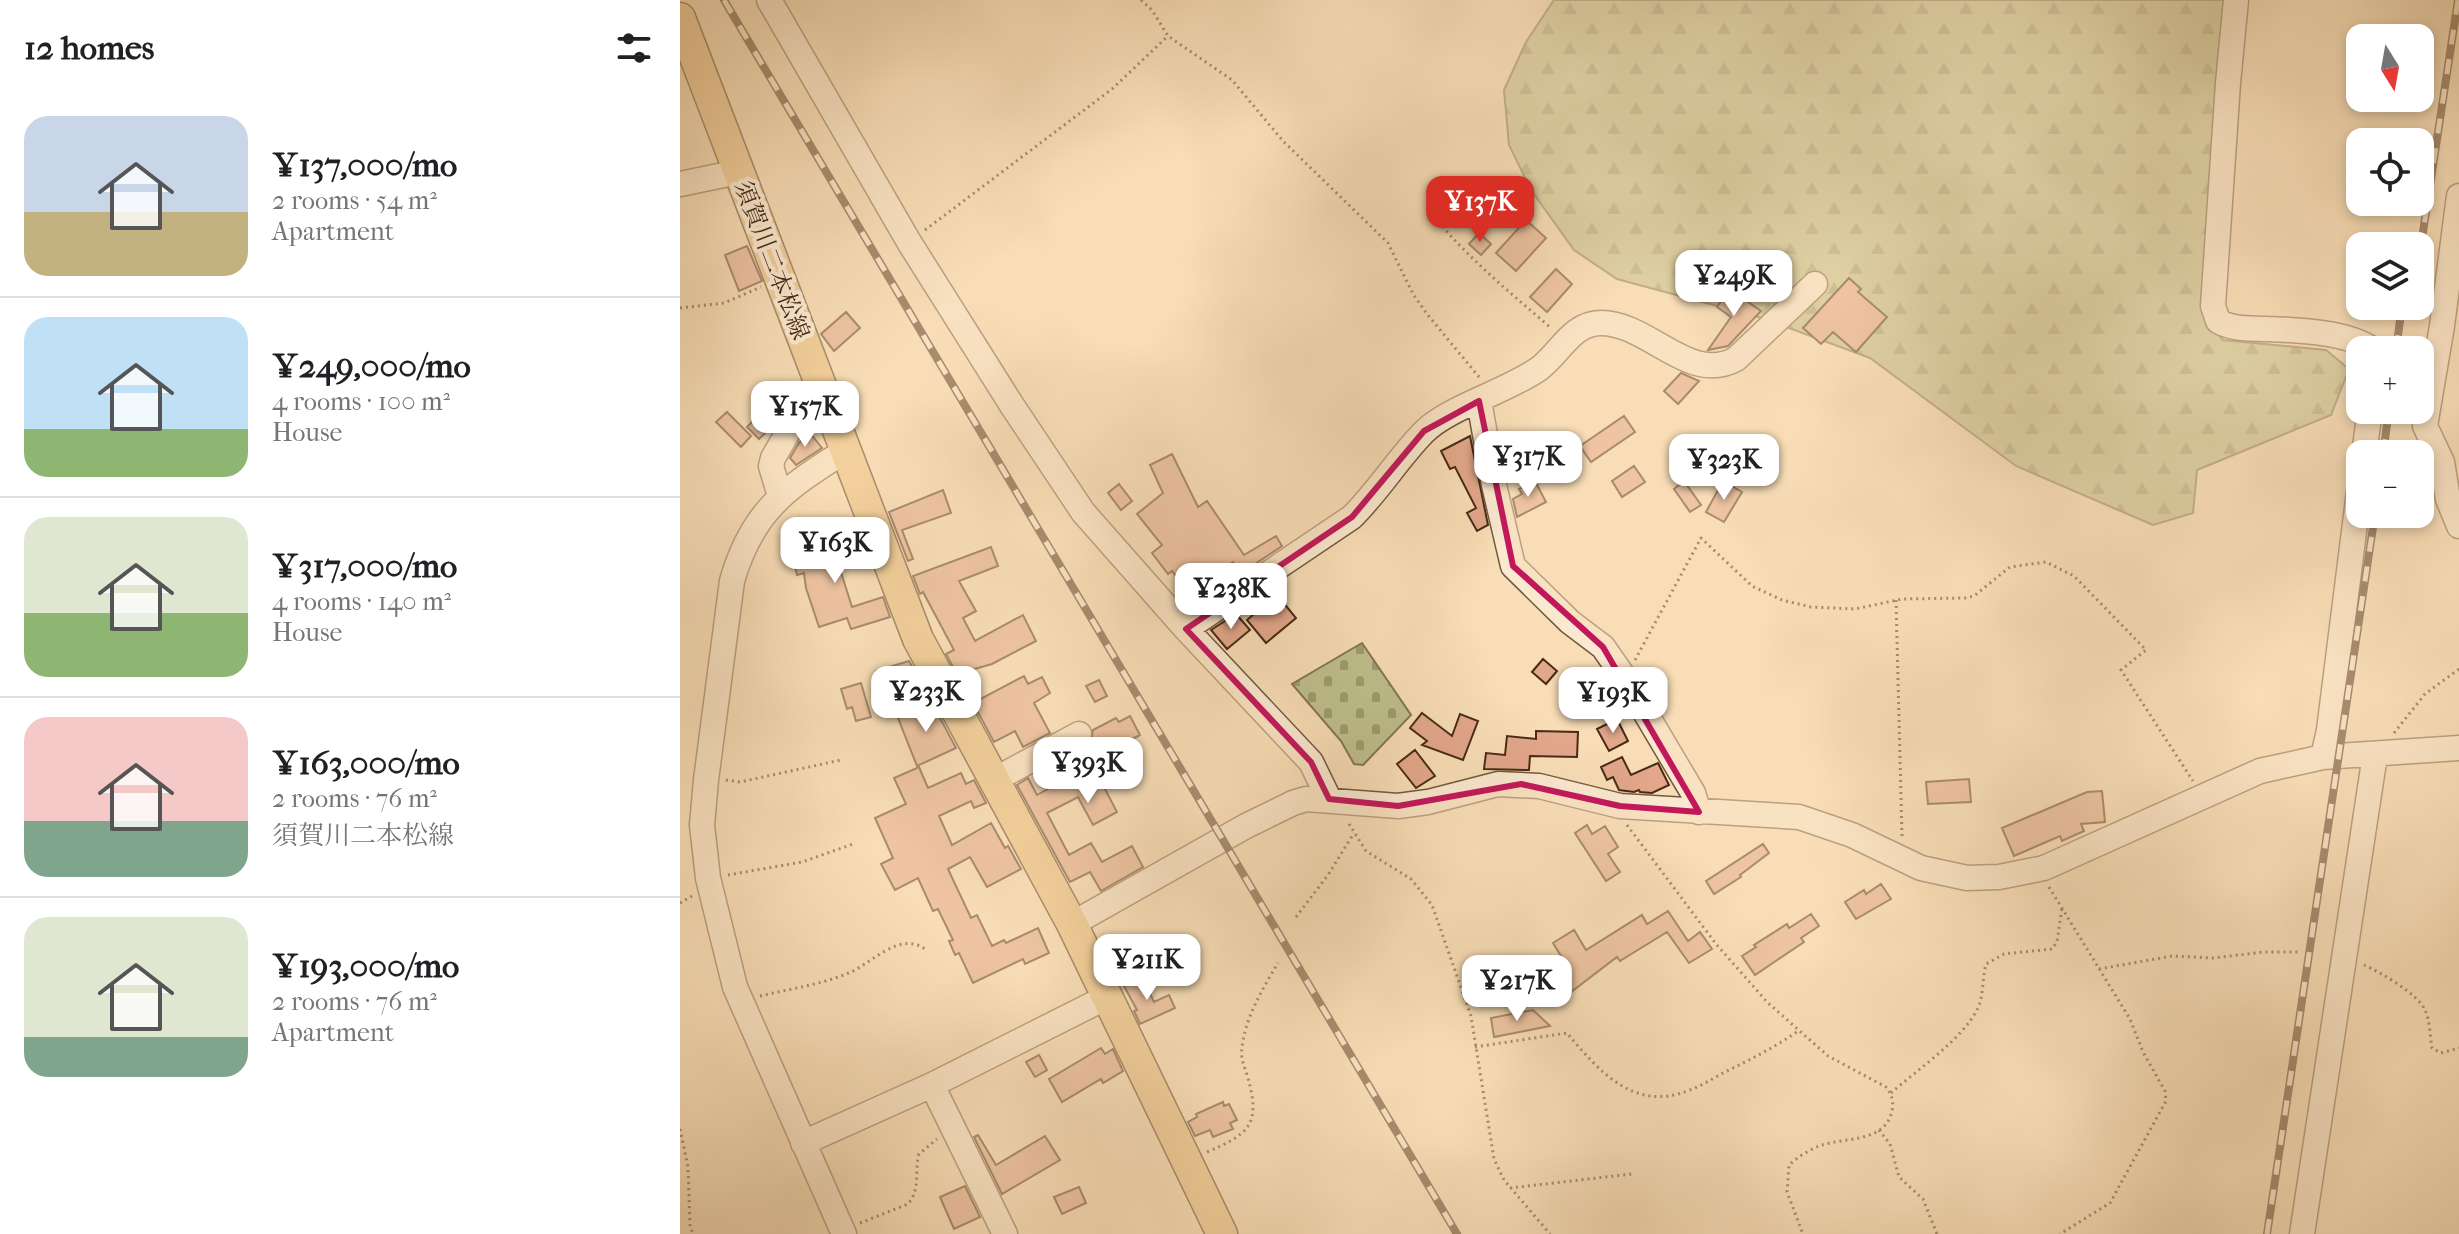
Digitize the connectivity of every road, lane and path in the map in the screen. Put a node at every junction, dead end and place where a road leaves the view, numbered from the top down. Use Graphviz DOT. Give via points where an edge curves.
graph roads {
  1 [pos="769,0"];
  2 [pos="1141,0"];
  3 [pos="2236,0"];
  4 [pos="680,18"];
  5 [pos="1168,36"];
  6 [pos="738,172"];
  7 [pos="680,184"];
  8 [pos="2459,196"];
  9 [pos="1427,208"];
  10 [pos="909,242"];
  11 [pos="779,279"];
  12 [pos="1815,284"];
  13 [pos="680,308"];
  14 [pos="2346,339"];
  15 [pos="1566,341"];
  16 [pos="822,391"];
  17 [pos="1479,401"];
  18 [pos="845,451"];
  19 [pos="780,496"];
  20 [pos="2459,526"];
  21 [pos="2354,528"];
  22 [pos="1896,600"];
  23 [pos="1186,629"];
  24 [pos="2459,669"];
  25 [pos="1622,674"];
  26 [pos="1079,734"];
  27 [pos="2459,748"];
  28 [pos="2380,754"];
  29 [pos="2323,757"];
  30 [pos="841,760"];
  31 [pos="707,774"];
  32 [pos="994,780"];
  33 [pos="2202,795"];
  34 [pos="1336,800"];
  35 [pos="1616,804"];
  36 [pos="1699,812"];
  37 [pos="1354,833"];
  38 [pos="853,844"];
  39 [pos="1899,858"];
  40 [pos="2037,869"];
  41 [pos="708,878"];
  42 [pos="2062,908"];
  43 [pos="1296,917"];
  44 [pos="1072,924"];
  45 [pos="925,949"];
  46 [pos="2301,952"];
  47 [pos="2346,957"];
  48 [pos="1278,963"];
  49 [pos="2099,969"];
  50 [pos="1107,997"];
  51 [pos="741,1000"];
  52 [pos="1799,1030"];
  53 [pos="1475,1047"];
  54 [pos="2459,1048"];
  55 [pos="932,1085"];
  56 [pos="1891,1093"];
  57 [pos="954,1128"];
  58 [pos="680,1129"];
  59 [pos="1879,1130"];
  60 [pos="803,1143"];
  61 [pos="1185,1161"];
  62 [pos="1632,1174"];
  63 [pos="1510,1188"];
  64 [pos="843,1232"];
  65 [pos="693,1234"];
  66 [pos="1005,1234"];
  67 [pos="1222,1234"];
  68 [pos="1550,1234"];
  69 [pos="1803,1234"];
  70 [pos="1937,1234"];
  71 [pos="2060,1234"];
  72 [pos="2302,1234"];
  1 -- 10 [label="street"];
  2 -- 5 [label="path"];
  3 -- 14 [label="street" via="2213,306 2218,321 2229,327 2299,330"];
  4 -- 6 [label="main road, 須賀川二本松線"];
  5 -- 10 [label="path" via="1112,89"];
  5 -- 17 [label="path" via="1232,80 1283,141 1388,243 1420,304 1482,380"];
  6 -- 7 [label="street"];
  6 -- 11 [label="main road, 須賀川二本松線"];
  8 -- 20 [label="street" via="2425,426 2442,462"];
  9 -- 15 [label="path" via="1481,268"];
  10 -- 23 [label="street" via="1083,512"];
  11 -- 13 [label="path" via="724,303"];
  11 -- 16 [label="main road, 須賀川二本松線"];
  12 -- 15 [label="street" via="1724,366 1688,360 1611,323 1597,322"];
  15 -- 17 [label="street" via="1543,366"];
  16 -- 18 [label="main road, 須賀川二本松線"];
  16 -- 19 [label="street" via="806,401 773,458"];
  17 -- 23 [label="street" via="1424,431 1352,517"];
  17 -- 25 [label="street" via="1513,566 1603,647"];
  18 -- 19 [label="street"];
  18 -- 32 [label="main road, 須賀川二本松線" via="918,639"];
  19 -- 31 [label="street" via="749,536 732,581"];
  21 -- 29 [label="street"];
  22 -- 25 [label="path" via="1855,609 1782,600 1752,586 1701,538 1633,665"];
  22 -- 33 [label="path" via="1974,596 2017,565 2046,562 2074,576 2146,650 2121,670"];
  22 -- 39 [label="path"];
  23 -- 34 [label="street" via="1311,762"];
  24 -- 28 [label="path" via="2425,694"];
  25 -- 36 [label="street" via="1693,793"];
  26 -- 32 [label="street"];
  27 -- 28 [label="street"];
  28 -- 29 [label="street"];
  28 -- 47 [label="street"];
  29 -- 33 [label="street" via="2252,773"];
  30 -- 31 [label="path" via="740,782"];
  31 -- 41 [label="street" via="702,825"];
  32 -- 44 [label="main road, 須賀川二本松線"];
  33 -- 40 [label="street"];
  34 -- 35 [label="street" via="1398,806 1498,784 1521,784"];
  34 -- 37 [label="path"];
  34 -- 44 [label="street" via="1293,803"];
  35 -- 36 [label="street"];
  35 -- 52 [label="path" via="1621,818 1716,944"];
  36 -- 39 [label="street" via="1799,817"];
  37 -- 43 [label="path"];
  37 -- 53 [label="path" via="1366,851 1411,879 1432,905 1466,1001"];
  38 -- 41 [label="path" via="802,862"];
  39 -- 40 [label="street" via="1967,878"];
  40 -- 42 [label="path"];
  41 -- 51 [label="street"];
  42 -- 49 [label="path"];
  42 -- 56 [label="path" via="2052,949 2004,954 1986,964 1982,996 1966,1026"];
  44 -- 50 [label="main road, 須賀川二本松線"];
  45 -- 51 [label="path" via="912,943 880,951 845,975"];
  46 -- 49 [label="path" via="2172,956"];
  47 -- 54 [label="path" via="2380,972 2425,1010 2432,1048 2441,1053"];
  47 -- 72 [label="street"];
  48 -- 61 [label="path" via="1261,990 1242,1043 1251,1121 1237,1139"];
  49 -- 71 [label="path" via="2130,1019 2166,1101 2110,1203"];
  50 -- 55 [label="street"];
  50 -- 61 [label="main road, 須賀川二本松線"];
  51 -- 60 [label="street"];
  52 -- 53 [label="path" via="1687,1092 1652,1097 1621,1087 1598,1070 1567,1033"];
  52 -- 56 [label="path" via="1828,1056"];
  53 -- 63 [label="path" via="1494,1159"];
  55 -- 57 [label="street"];
  55 -- 60 [label="street"];
  56 -- 59 [label="path" via="1893,1110"];
  57 -- 64 [label="path" via="919,1154 916,1192 908,1204"];
  57 -- 66 [label="street"];
  58 -- 65 [label="path"];
  59 -- 69 [label="path" via="1820,1146 1789,1165 1787,1192"];
  59 -- 70 [label="path" via="1890,1144 1899,1177 1923,1199"];
  60 -- 64 [label="street"];
  61 -- 67 [label="main road, 須賀川二本松線"];
  62 -- 63 [label="path"];
  63 -- 68 [label="path"];
}
